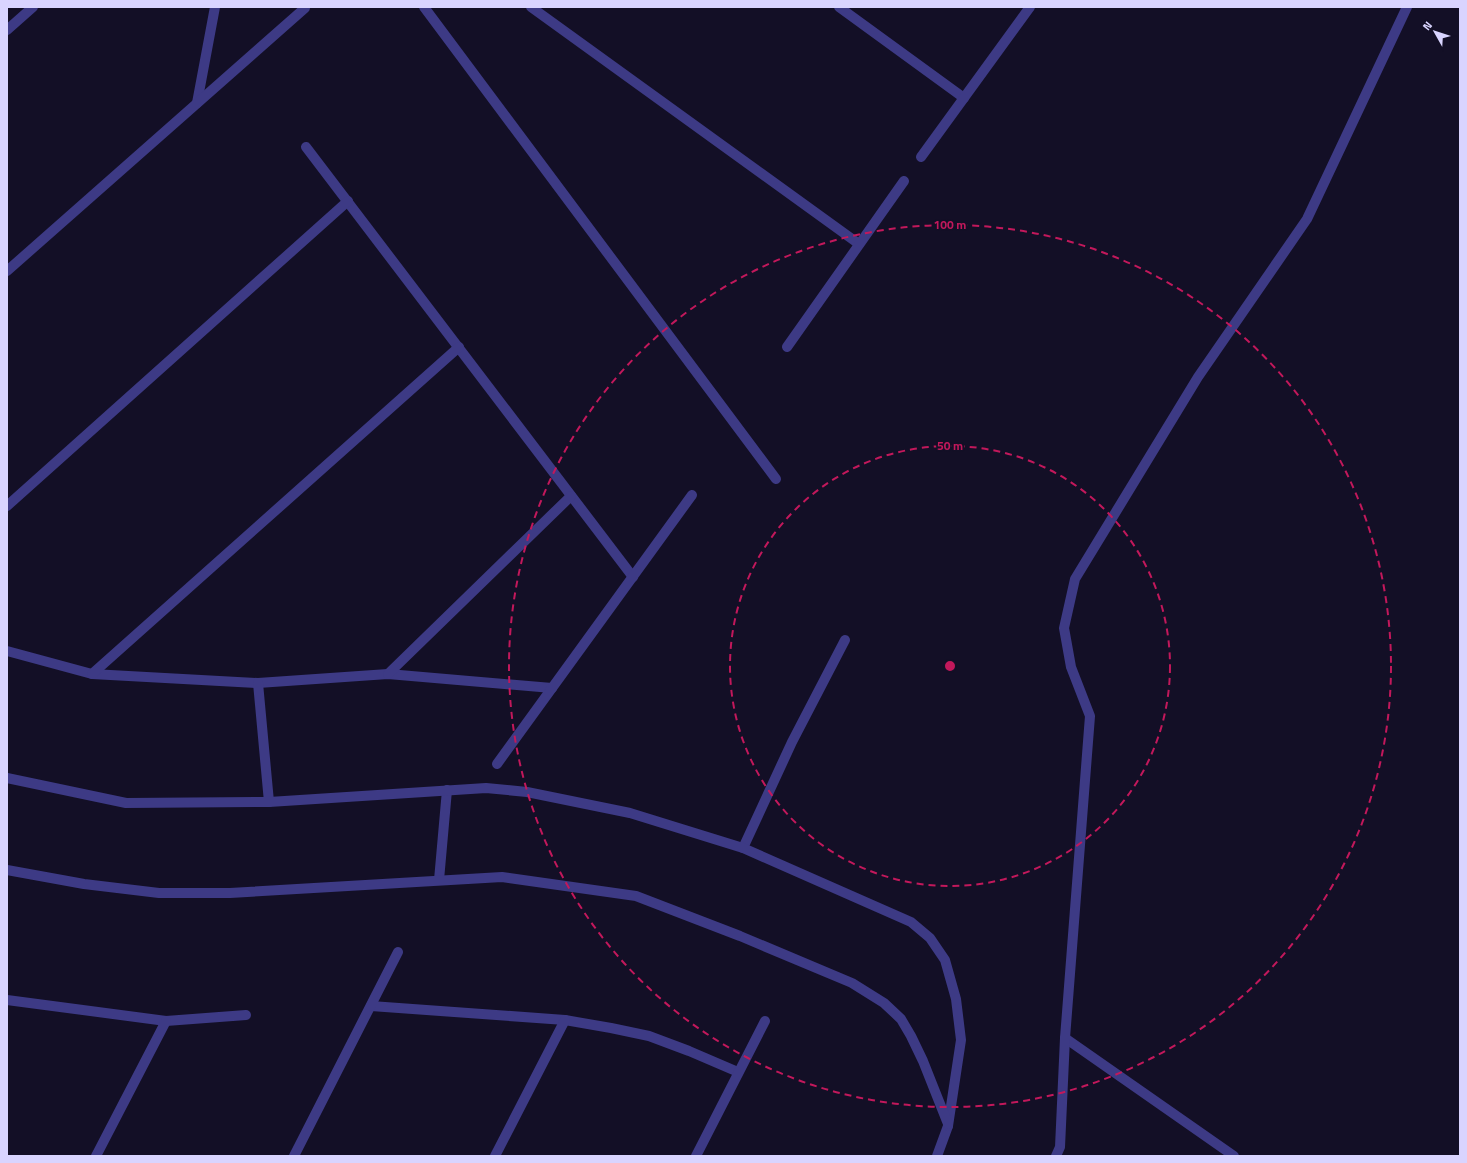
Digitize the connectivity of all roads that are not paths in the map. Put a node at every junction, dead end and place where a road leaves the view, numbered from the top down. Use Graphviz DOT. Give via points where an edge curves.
graph roads {
  1 [pos="33,7"];
  2 [pos="215,7"];
  3 [pos="424,7"];
  4 [pos="531,7"];
  5 [pos="839,7"];
  6 [pos="1030,7"];
  7 [pos="1408,7"];
  8 [pos="305,8"];
  9 [pos="7,30"];
  10 [pos="964,98"];
  11 [pos="197,103"];
  12 [pos="306,147"];
  13 [pos="921,157"];
  14 [pos="904,181"];
  15 [pos="348,201"];
  16 [pos="859,244"];
  17 [pos="7,270"];
  18 [pos="459,347"];
  19 [pos="787,347"];
  20 [pos="776,479"];
  21 [pos="692,495"];
  22 [pos="571,496"];
  23 [pos="7,506"];
  24 [pos="633,577"];
  25 [pos="845,640"];
  26 [pos="7,651"];
  27 [pos="92,674"];
  28 [pos="388,674"];
  29 [pos="258,683"];
  30 [pos="552,688"];
  31 [pos="497,764"];
  32 [pos="7,778"];
  33 [pos="447,790"];
  34 [pos="269,802"];
  35 [pos="742,848"];
  36 [pos="7,870"];
  37 [pos="439,880"];
  38 [pos="398,952"];
  39 [pos="7,1000"];
  40 [pos="371,1006"];
  41 [pos="246,1015"];
  42 [pos="166,1020"];
  43 [pos="565,1020"];
  44 [pos="765,1021"];
  45 [pos="1065,1038"];
  46 [pos="738,1072"];
  47 [pos="948,1126"];
  48 [pos="96,1156"];
  49 [pos="294,1156"];
  50 [pos="495,1156"];
  51 [pos="696,1156"];
  52 [pos="937,1156"];
  53 [pos="1056,1156"];
  54 [pos="1234,1156"];
  1 -- 9 [label="street"];
  2 -- 11 [label="street"];
  3 -- 20 [label="street"];
  4 -- 16 [label="street"];
  5 -- 10 [label="street"];
  6 -- 10 [label="street"];
  7 -- 45 [label="street" via="1307,219 1198,377 1075,579 1064,628 1070,667 1090,716"];
  8 -- 11 [label="street"];
  10 -- 13 [label="street"];
  11 -- 17 [label="street"];
  12 -- 15 [label="street"];
  14 -- 16 [label="street"];
  15 -- 18 [label="street"];
  15 -- 23 [label="street"];
  16 -- 19 [label="street"];
  18 -- 22 [label="street"];
  18 -- 27 [label="street"];
  21 -- 24 [label="street"];
  22 -- 24 [label="street"];
  22 -- 28 [label="street"];
  24 -- 30 [label="street"];
  25 -- 35 [label="street" via="792,742"];
  26 -- 27 [label="street"];
  27 -- 29 [label="street"];
  28 -- 29 [label="street"];
  28 -- 30 [label="street"];
  29 -- 34 [label="street"];
  30 -- 31 [label="street"];
  32 -- 34 [label="street" via="126,803"];
  33 -- 34 [label="street"];
  33 -- 35 [label="street" via="486,788 527,792 630,813"];
  33 -- 37 [label="street"];
  35 -- 47 [label="street" via="911,922 930,938 945,960 956,999 961,1040"];
  36 -- 37 [label="street" via="84,884 159,893 230,893"];
  37 -- 47 [label="street" via="502,877 636,896 852,983 884,1003 901,1019 923,1061"];
  38 -- 40 [label="street"];
  39 -- 42 [label="street"];
  40 -- 43 [label="street"];
  40 -- 49 [label="street"];
  41 -- 42 [label="street"];
  42 -- 48 [label="street"];
  43 -- 46 [label="street" via="649,1036"];
  43 -- 50 [label="street"];
  44 -- 46 [label="street"];
  45 -- 53 [label="street" via="1060,1147"];
  45 -- 54 [label="street"];
  46 -- 51 [label="street"];
  47 -- 52 [label="street"];
}
